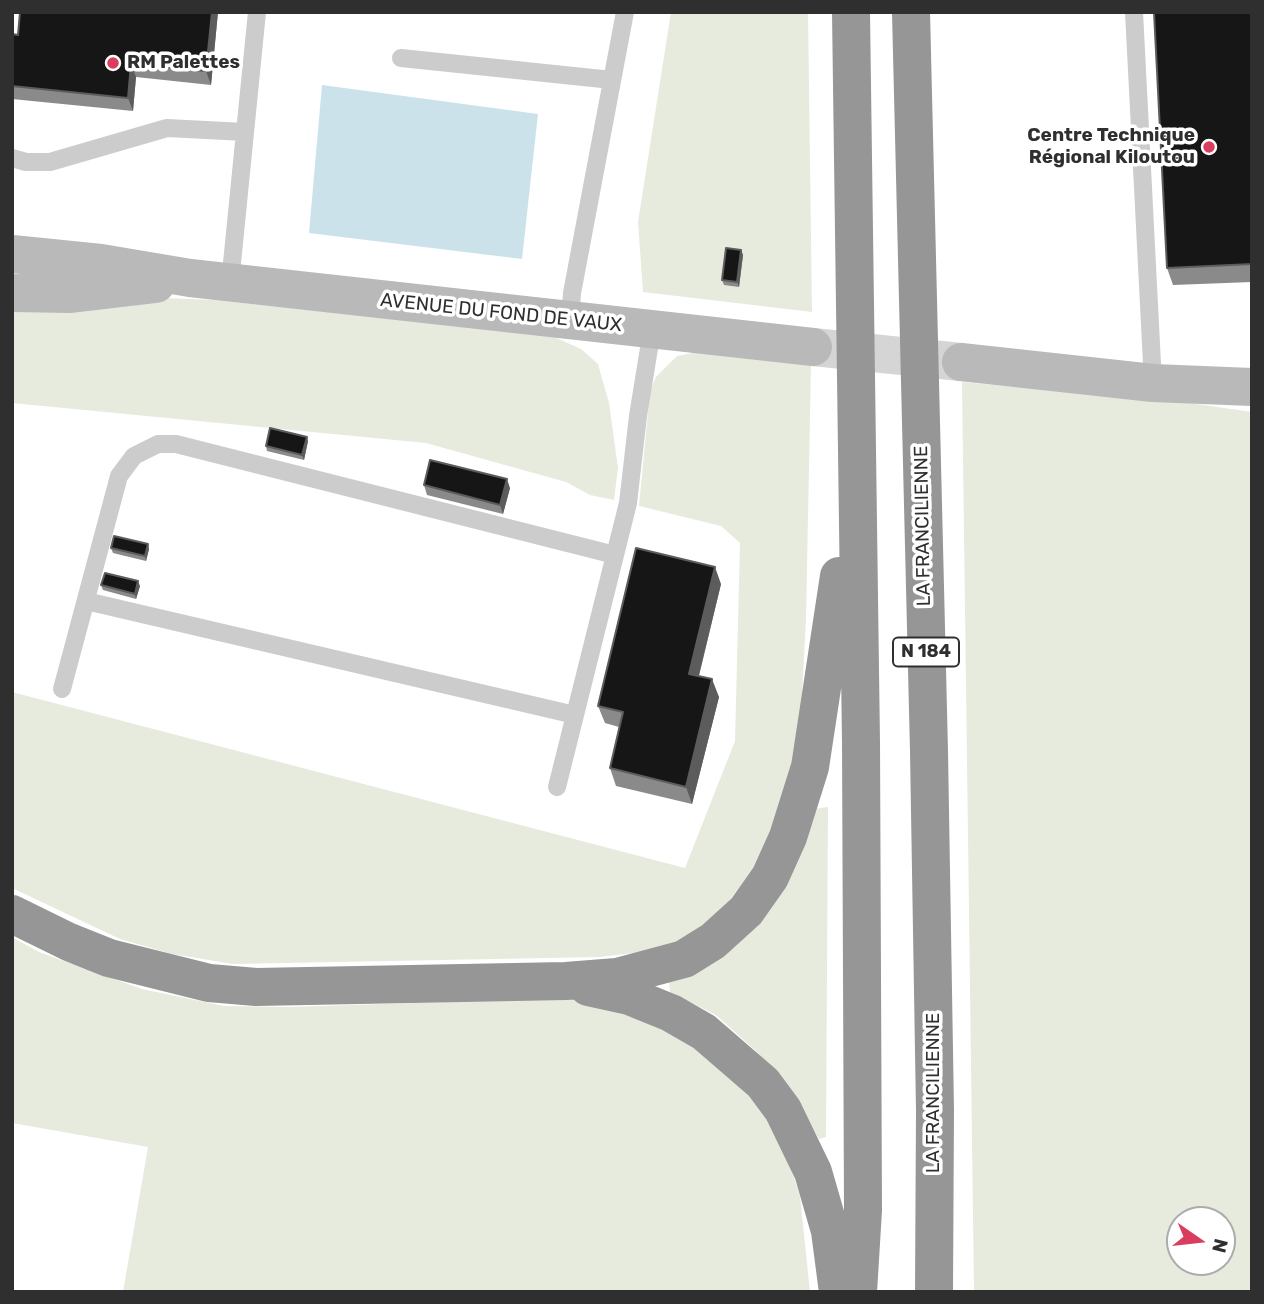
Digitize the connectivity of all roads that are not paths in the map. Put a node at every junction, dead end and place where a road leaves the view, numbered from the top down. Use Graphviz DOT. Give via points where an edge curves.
graph roads {
  1 [pos="257,12"];
  2 [pos="625,12"];
  3 [pos="851,12"];
  4 [pos="911,12"];
  5 [pos="1134,12"];
  6 [pos="401,58"];
  7 [pos="612,80"];
  8 [pos="245,132"];
  9 [pos="12,158"];
  10 [pos="12,254"];
  11 [pos="190,278"];
  12 [pos="230,283"];
  13 [pos="12,293"];
  14 [pos="570,320"];
  15 [pos="652,330"];
  16 [pos="813,347"];
  17 [pos="961,362"];
  18 [pos="1153,383"];
  19 [pos="1252,387"];
  20 [pos="1252,401"];
  21 [pos="856,457"];
  22 [pos="615,555"];
  23 [pos="86,601"];
  24 [pos="62,689"];
  25 [pos="575,715"];
  26 [pos="557,787"];
  27 [pos="12,914"];
  28 [pos="566,981"];
  29 [pos="935,1110"];
  30 [pos="838,1292"];
  31 [pos="858,1292"];
  32 [pos="934,1292"];
  33 [pos="947,1292"];
  1 -- 8 [label="lane"];
  2 -- 7 [label="lane"];
  3 -- 21 [label="highway"];
  4 -- 29 [label="highway, LA FRANCILIENNE / N 184"];
  5 -- 18 [label="lane"];
  6 -- 7 [label="lane"];
  7 -- 14 [label="lane"];
  8 -- 9 [label="lane" via="166,128 50,162"];
  8 -- 12 [label="lane"];
  10 -- 11 [label="street, AVENUE DU FOND DE VAUX"];
  11 -- 12 [label="street, AVENUE DU FOND DE VAUX"];
  11 -- 13 [label="street, AVENUE DU FOND DE VAUX" via="71,295"];
  12 -- 14 [label="street, AVENUE DU FOND DE VAUX"];
  14 -- 15 [label="street, AVENUE DU FOND DE VAUX"];
  15 -- 16 [label="street, AVENUE DU FOND DE VAUX"];
  15 -- 22 [label="lane" via="628,503"];
  17 -- 18 [label="street"];
  18 -- 19 [label="street"];
  18 -- 20 [label="street"];
  21 -- 28 [label="highway" via="810,766 788,837 769,877 746,911 713,941 684,959 617,977"];
  21 -- 31 [label="highway" via="863,1182"];
  22 -- 23 [label="lane" via="176,444 158,444 134,456 119,476"];
  22 -- 25 [label="lane"];
  23 -- 24 [label="lane"];
  23 -- 25 [label="lane"];
  25 -- 26 [label="lane"];
  27 -- 28 [label="highway" via="109,958 209,983 256,987"];
  28 -- 30 [label="highway" via="629,996 671,1013 704,1032 763,1083 783,1110 813,1172 830,1231"];
  29 -- 32 [label="highway, LA FRANCILIENNE / N 184"];
  29 -- 33 [label="highway"];
}
